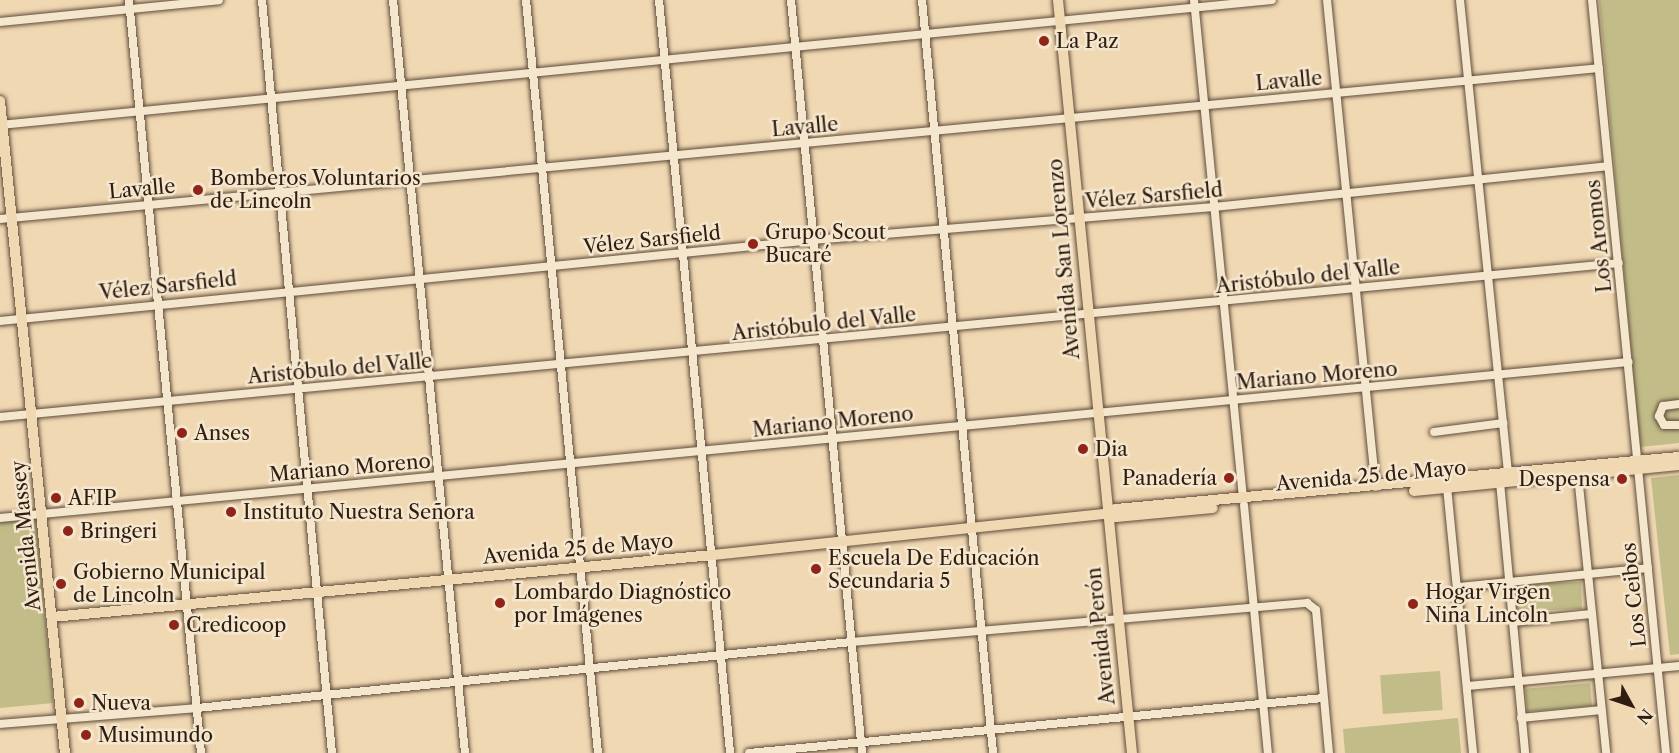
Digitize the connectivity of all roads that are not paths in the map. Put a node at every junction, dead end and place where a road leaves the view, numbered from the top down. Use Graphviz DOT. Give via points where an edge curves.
graph roads {
  1 [pos="129,0"];
  2 [pos="219,0"];
  3 [pos="262,0"];
  4 [pos="393,0"];
  5 [pos="526,0"];
  6 [pos="659,0"];
  7 [pos="791,0"];
  8 [pos="922,0"];
  9 [pos="1058,0"];
  10 [pos="1272,0"];
  11 [pos="1327,0"];
  12 [pos="1460,0"];
  13 [pos="1592,0"];
  14 [pos="1194,4"];
  15 [pos="130,11"];
  16 [pos="0,22"];
  17 [pos="1060,22"];
  18 [pos="926,34"];
  19 [pos="796,46"];
  20 [pos="664,61"];
  21 [pos="1599,68"];
  22 [pos="532,70"];
  23 [pos="1467,81"];
  24 [pos="402,83"];
  25 [pos="1338,93"];
  26 [pos="270,96"];
  27 [pos="0,101"];
  28 [pos="1203,104"];
  29 [pos="139,110"];
  30 [pos="1069,119"];
  31 [pos="1,125"];
  32 [pos="933,131"];
  33 [pos="803,145"];
  34 [pos="672,155"];
  35 [pos="1608,166"];
  36 [pos="541,168"];
  37 [pos="1479,181"];
  38 [pos="412,182"];
  39 [pos="1346,192"];
  40 [pos="280,194"];
  41 [pos="150,204"];
  42 [pos="1213,207"];
  43 [pos="14,218"];
  44 [pos="0,219"];
  45 [pos="1078,219"];
  46 [pos="945,230"];
  47 [pos="813,240"];
  48 [pos="682,254"];
  49 [pos="1619,263"];
  50 [pos="551,267"];
  51 [pos="1488,277"];
  52 [pos="420,278"];
  53 [pos="1356,288"];
  54 [pos="290,291"];
  55 [pos="1221,302"];
  56 [pos="158,303"];
  57 [pos="1087,314"];
  58 [pos="21,318"];
  59 [pos="0,321"];
  60 [pos="953,328"];
  61 [pos="822,340"];
  62 [pos="691,353"];
  63 [pos="1629,362"];
  64 [pos="560,364"];
  65 [pos="1498,374"];
  66 [pos="430,378"];
  67 [pos="297,388"];
  68 [pos="1365,389"];
  69 [pos="1232,401"];
  70 [pos="167,402"];
  71 [pos="1679,404"];
  72 [pos="32,414"];
  73 [pos="1097,414"];
  74 [pos="0,417"];
  75 [pos="1503,423"];
  76 [pos="1679,425"];
  77 [pos="963,426"];
  78 [pos="1434,432"];
  79 [pos="831,440"];
  80 [pos="702,452"];
  81 [pos="1679,457"];
  82 [pos="570,464"];
  83 [pos="1638,465"];
  84 [pos="1679,465"];
  85 [pos="1578,475"];
  86 [pos="440,477"];
  87 [pos="1504,478"];
  88 [pos="308,487"];
  89 [pos="1447,487"];
  90 [pos="1376,491"];
  91 [pos="179,502"];
  92 [pos="1244,502"];
  93 [pos="41,514"];
  94 [pos="1106,514"];
  95 [pos="0,518"];
  96 [pos="975,528"];
  97 [pos="840,542"];
  98 [pos="713,555"];
  99 [pos="578,566"];
  100 [pos="1648,568"];
  101 [pos="1587,573"];
  102 [pos="450,579"];
  103 [pos="1510,581"];
  104 [pos="1459,587"];
  105 [pos="320,591"];
  106 [pos="188,604"];
  107 [pos="1253,606"];
  108 [pos="1592,614"];
  109 [pos="52,617"];
  110 [pos="1118,619"];
  111 [pos="1513,622"];
  112 [pos="982,633"];
  113 [pos="851,642"];
  114 [pos="720,656"];
  115 [pos="1679,666"];
  116 [pos="590,667"];
  117 [pos="1658,669"];
  118 [pos="1598,672"];
  119 [pos="459,680"];
  120 [pos="1518,681"];
  121 [pos="1468,686"];
  122 [pos="326,694"];
  123 [pos="1323,698"];
  124 [pos="1263,704"];
  125 [pos="197,708"];
  126 [pos="1602,710"];
  127 [pos="1128,716"];
  128 [pos="62,718"];
  129 [pos="1521,718"];
  130 [pos="0,724"];
  131 [pos="990,729"];
  132 [pos="861,741"];
  133 [pos="65,753"];
  134 [pos="201,753"];
  135 [pos="332,753"];
  136 [pos="465,753"];
  137 [pos="597,753"];
  138 [pos="730,753"];
  139 [pos="749,753"];
  140 [pos="862,753"];
  141 [pos="993,753"];
  142 [pos="1132,753"];
  143 [pos="1268,753"];
  144 [pos="1329,753"];
  145 [pos="1473,753"];
  146 [pos="1524,753"];
  147 [pos="1606,753"];
  148 [pos="1666,753"];
  1 -- 15 [label="street"];
  2 -- 15 [label="street"];
  3 -- 26 [label="street"];
  4 -- 24 [label="street"];
  5 -- 22 [label="street"];
  6 -- 20 [label="street"];
  7 -- 19 [label="street"];
  8 -- 18 [label="street"];
  9 -- 17 [label="main road, Avenida San Lorenzo"];
  10 -- 14 [label="street"];
  11 -- 25 [label="street"];
  12 -- 23 [label="street"];
  13 -- 21 [label="street, Los Aromos"];
  14 -- 17 [label="street"];
  14 -- 28 [label="street"];
  15 -- 16 [label="street"];
  15 -- 29 [label="street"];
  17 -- 18 [label="street"];
  17 -- 30 [label="main road, Avenida San Lorenzo"];
  18 -- 19 [label="street"];
  18 -- 32 [label="street"];
  19 -- 20 [label="street"];
  19 -- 33 [label="street"];
  20 -- 22 [label="street"];
  20 -- 34 [label="street"];
  21 -- 23 [label="street, Lavalle"];
  21 -- 35 [label="street, Los Aromos"];
  22 -- 24 [label="street"];
  22 -- 36 [label="street"];
  23 -- 25 [label="street, Lavalle"];
  23 -- 37 [label="street"];
  24 -- 26 [label="street"];
  24 -- 38 [label="street"];
  25 -- 28 [label="street, Lavalle"];
  25 -- 39 [label="street"];
  26 -- 29 [label="street"];
  26 -- 40 [label="street"];
  27 -- 31 [label="main road, Avenida Massey"];
  28 -- 30 [label="street, Lavalle"];
  28 -- 42 [label="street"];
  29 -- 31 [label="street"];
  29 -- 41 [label="street"];
  30 -- 32 [label="street, Lavalle"];
  30 -- 45 [label="main road, Avenida San Lorenzo"];
  31 -- 43 [label="main road, Avenida Massey"];
  32 -- 33 [label="street, Lavalle"];
  32 -- 46 [label="street"];
  33 -- 34 [label="street, Lavalle"];
  33 -- 47 [label="street"];
  34 -- 36 [label="street, Lavalle"];
  34 -- 48 [label="street"];
  35 -- 37 [label="street, Vélez Sarsfield"];
  35 -- 49 [label="street, Los Aromos"];
  36 -- 38 [label="street, Lavalle"];
  36 -- 50 [label="street"];
  37 -- 39 [label="street, Vélez Sarsfield"];
  37 -- 51 [label="street"];
  38 -- 40 [label="street, Lavalle"];
  38 -- 52 [label="street"];
  39 -- 42 [label="street, Vélez Sarsfield"];
  39 -- 53 [label="street"];
  40 -- 41 [label="street, Lavalle"];
  40 -- 54 [label="street"];
  41 -- 43 [label="street, Lavalle"];
  41 -- 56 [label="street"];
  42 -- 45 [label="street, Vélez Sarsfield"];
  42 -- 55 [label="street"];
  43 -- 44 [label="street, Lavalle"];
  43 -- 58 [label="main road, Avenida Massey"];
  45 -- 46 [label="street, Vélez Sarsfield"];
  45 -- 57 [label="main road, Avenida San Lorenzo"];
  46 -- 47 [label="street, Vélez Sarsfield"];
  46 -- 60 [label="street"];
  47 -- 48 [label="street, Vélez Sarsfield"];
  47 -- 61 [label="street"];
  48 -- 50 [label="street, Vélez Sarsfield"];
  48 -- 62 [label="street"];
  49 -- 51 [label="street, Aristóbulo del Valle"];
  49 -- 63 [label="street, Los Aromos"];
  50 -- 52 [label="street, Vélez Sarsfield"];
  50 -- 64 [label="street"];
  51 -- 53 [label="street, Aristóbulo del Valle"];
  51 -- 65 [label="street"];
  52 -- 54 [label="street, Vélez Sarsfield"];
  52 -- 66 [label="street"];
  53 -- 55 [label="street, Aristóbulo del Valle"];
  53 -- 68 [label="street"];
  54 -- 56 [label="street, Vélez Sarsfield"];
  54 -- 67 [label="street"];
  55 -- 57 [label="street, Aristóbulo del Valle"];
  55 -- 69 [label="street"];
  56 -- 58 [label="street, Vélez Sarsfield"];
  56 -- 70 [label="street"];
  57 -- 60 [label="street, Aristóbulo del Valle"];
  57 -- 73 [label="main road, Avenida San Lorenzo"];
  58 -- 59 [label="street, Vélez Sarsfield"];
  58 -- 72 [label="main road, Avenida Massey"];
  60 -- 61 [label="street, Aristóbulo del Valle"];
  60 -- 77 [label="street"];
  61 -- 62 [label="street, Aristóbulo del Valle"];
  61 -- 79 [label="street"];
  62 -- 64 [label="street, Aristóbulo del Valle"];
  62 -- 80 [label="street"];
  63 -- 65 [label="street, Mariano Moreno"];
  63 -- 83 [label="street, Los Aromos"];
  64 -- 66 [label="street, Aristóbulo del Valle"];
  64 -- 82 [label="street"];
  65 -- 68 [label="street, Mariano Moreno"];
  65 -- 75 [label="street"];
  66 -- 67 [label="street, Aristóbulo del Valle"];
  66 -- 86 [label="street"];
  67 -- 70 [label="street, Aristóbulo del Valle"];
  67 -- 88 [label="street"];
  68 -- 69 [label="street, Mariano Moreno"];
  68 -- 90 [label="street"];
  69 -- 73 [label="street, Mariano Moreno"];
  69 -- 92 [label="street"];
  70 -- 72 [label="street, Aristóbulo del Valle"];
  70 -- 91 [label="street"];
  71 -- 76 [label="street" via="1663,406 1659,416 1664,425"];
  72 -- 74 [label="street, Aristóbulo del Valle"];
  72 -- 93 [label="main road, Avenida Massey"];
  73 -- 77 [label="street, Mariano Moreno"];
  73 -- 94 [label="main road, Avenida San Lorenzo"];
  75 -- 78 [label="street"];
  75 -- 87 [label="street"];
  77 -- 79 [label="street, Mariano Moreno"];
  77 -- 96 [label="street"];
  79 -- 80 [label="street, Mariano Moreno"];
  79 -- 97 [label="street"];
  80 -- 82 [label="street, Mariano Moreno"];
  80 -- 98 [label="street"];
  81 -- 83 [label="main road"];
  82 -- 86 [label="street, Mariano Moreno"];
  82 -- 99 [label="street"];
  83 -- 84 [label="main road"];
  83 -- 85 [label="main road, Avenida 25 de Mayo"];
  83 -- 87 [label="main road, Avenida 25 de Mayo"];
  83 -- 100 [label="street, Los Ceibos"];
  85 -- 87 [label="main road, Avenida 25 de Mayo"];
  85 -- 101 [label="street"];
  86 -- 88 [label="street, Mariano Moreno"];
  86 -- 102 [label="street"];
  87 -- 89 [label="main road, Avenida 25 de Mayo"];
  87 -- 90 [label="main road, Avenida 25 de Mayo"];
  87 -- 103 [label="street"];
  88 -- 91 [label="street, Mariano Moreno"];
  88 -- 105 [label="street"];
  89 -- 90 [label="main road, Avenida 25 de Mayo"];
  89 -- 104 [label="street"];
  90 -- 92 [label="main road, Avenida 25 de Mayo"];
  91 -- 93 [label="street, Mariano Moreno"];
  91 -- 106 [label="street"];
  92 -- 94 [label="main road, Avenida 25 de Mayo" via="1116,509"];
  92 -- 107 [label="street"];
  93 -- 95 [label="street, Mariano Moreno"];
  93 -- 109 [label="main road, Avenida Massey"];
  94 -- 96 [label="main road, Avenida 25 de Mayo"];
  94 -- 110 [label="main road, Avenida Perón"];
  96 -- 97 [label="main road, Avenida 25 de Mayo"];
  96 -- 112 [label="street"];
  97 -- 98 [label="main road, Avenida 25 de Mayo"];
  97 -- 113 [label="street"];
  98 -- 99 [label="main road, Avenida 25 de Mayo"];
  98 -- 114 [label="street"];
  99 -- 102 [label="main road, Avenida 25 de Mayo"];
  99 -- 116 [label="street"];
  100 -- 101 [label="street"];
  100 -- 117 [label="street, Los Ceibos"];
  101 -- 103 [label="street"];
  101 -- 108 [label="street"];
  102 -- 105 [label="main road, Avenida 25 de Mayo"];
  102 -- 119 [label="street"];
  103 -- 104 [label="street"];
  103 -- 111 [label="street"];
  104 -- 121 [label="street"];
  105 -- 106 [label="main road, Avenida 25 de Mayo"];
  105 -- 122 [label="street"];
  106 -- 109 [label="main road, Avenida 25 de Mayo"];
  106 -- 125 [label="street"];
  107 -- 110 [label="street"];
  107 -- 123 [label="street" via="1314,605"];
  107 -- 124 [label="street"];
  108 -- 111 [label="street"];
  108 -- 118 [label="street"];
  109 -- 128 [label="main road, Avenida Massey"];
  110 -- 112 [label="street"];
  110 -- 127 [label="main road, Avenida Perón"];
  111 -- 120 [label="street"];
  112 -- 113 [label="street"];
  112 -- 131 [label="street"];
  113 -- 114 [label="street"];
  113 -- 132 [label="street"];
  114 -- 116 [label="street"];
  114 -- 138 [label="street"];
  115 -- 117 [label="street"];
  116 -- 119 [label="street"];
  116 -- 137 [label="street"];
  117 -- 118 [label="street"];
  117 -- 148 [label="street, Los Ceibos"];
  118 -- 120 [label="street"];
  118 -- 126 [label="street"];
  119 -- 122 [label="street"];
  119 -- 136 [label="street"];
  120 -- 121 [label="street"];
  120 -- 129 [label="street"];
  121 -- 145 [label="street"];
  122 -- 125 [label="street"];
  122 -- 135 [label="street"];
  123 -- 124 [label="street"];
  123 -- 144 [label="street"];
  124 -- 127 [label="street"];
  124 -- 143 [label="street"];
  125 -- 128 [label="street"];
  125 -- 134 [label="street"];
  126 -- 129 [label="street"];
  126 -- 147 [label="street"];
  127 -- 131 [label="street"];
  127 -- 142 [label="main road, Avenida Perón"];
  128 -- 130 [label="street"];
  128 -- 133 [label="main road, Avenida Massey"];
  129 -- 146 [label="street"];
  131 -- 132 [label="street"];
  131 -- 141 [label="street"];
  132 -- 139 [label="street"];
  132 -- 140 [label="street"];
}
